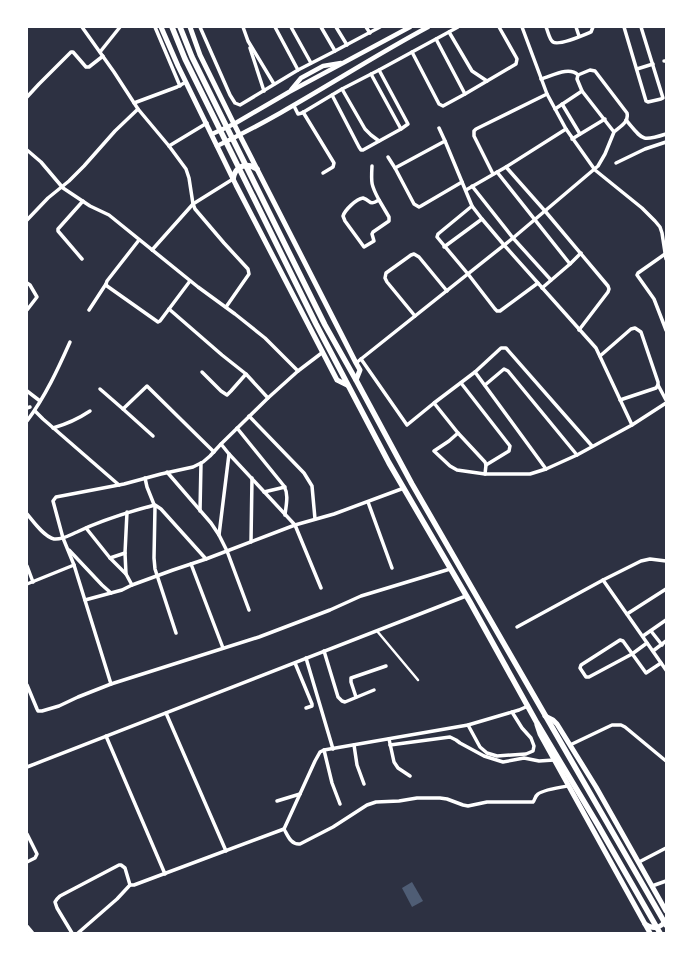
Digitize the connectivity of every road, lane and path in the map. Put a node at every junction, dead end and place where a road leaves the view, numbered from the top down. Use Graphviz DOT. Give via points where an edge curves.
graph roads {
  1 [pos="82,27"];
  2 [pos="120,27"];
  3 [pos="155,27"];
  4 [pos="161,27"];
  5 [pos="172,27"];
  6 [pos="180,27"];
  7 [pos="190,27"];
  8 [pos="200,27"];
  9 [pos="243,27"];
  10 [pos="275,27"];
  11 [pos="291,27"];
  12 [pos="321,27"];
  13 [pos="336,27"];
  14 [pos="366,27"];
  15 [pos="380,27"];
  16 [pos="410,27"];
  17 [pos="428,27"];
  18 [pos="458,27"];
  19 [pos="499,27"];
  20 [pos="522,27"];
  21 [pos="546,27"];
  22 [pos="576,27"];
  23 [pos="593,27"];
  24 [pos="624,27"];
  25 [pos="641,27"];
  26 [pos="449,32"];
  27 [pos="370,33"];
  28 [pos="579,36"];
  29 [pos="436,39"];
  30 [pos="248,41"];
  31 [pos="347,45"];
  32 [pos="100,52"];
  33 [pos="335,52"];
  34 [pos="412,52"];
  35 [pos="103,56"];
  36 [pos="311,63"];
  37 [pos="653,64"];
  38 [pos="637,69"];
  39 [pos="298,70"];
  40 [pos="379,70"];
  41 [pos="371,74"];
  42 [pos="578,75"];
  43 [pos="541,79"];
  44 [pos="488,81"];
  45 [pos="186,82"];
  46 [pos="274,84"];
  47 [pos="180,86"];
  48 [pos="342,89"];
  49 [pos="264,90"];
  50 [pos="582,91"];
  51 [pos="465,94"];
  52 [pos="547,94"];
  53 [pos="332,95"];
  54 [pos="27,97"];
  55 [pos="134,103"];
  56 [pos="562,104"];
  57 [pos="294,106"];
  58 [pos="138,109"];
  59 [pos="555,109"];
  60 [pos="304,112"];
  61 [pos="605,119"];
  62 [pos="626,120"];
  63 [pos="207,124"];
  64 [pos="234,124"];
  65 [pos="439,128"];
  66 [pos="401,129"];
  67 [pos="566,129"];
  68 [pos="614,132"];
  69 [pos="212,134"];
  70 [pos="580,134"];
  71 [pos="666,134"];
  72 [pos="240,135"];
  73 [pos="572,139"];
  74 [pos="379,141"];
  75 [pos="445,141"];
  76 [pos="666,142"];
  77 [pos="169,146"];
  78 [pos="217,146"];
  79 [pos="27,150"];
  80 [pos="388,157"];
  81 [pos="616,163"];
  82 [pos="372,166"];
  83 [pos="506,167"];
  84 [pos="395,168"];
  85 [pos="257,169"];
  86 [pos="595,170"];
  87 [pos="497,172"];
  88 [pos="323,173"];
  89 [pos="493,174"];
  90 [pos="233,180"];
  91 [pos="462,182"];
  92 [pos="62,186"];
  93 [pos="472,186"];
  94 [pos="466,190"];
  95 [pos="379,200"];
  96 [pos="83,201"];
  97 [pos="193,204"];
  98 [pos="472,206"];
  99 [pos="545,210"];
  100 [pos="482,218"];
  101 [pos="27,220"];
  102 [pos="534,220"];
  103 [pos="666,225"];
  104 [pos="660,227"];
  105 [pos="513,238"];
  106 [pos="139,240"];
  107 [pos="504,245"];
  108 [pos="444,247"];
  109 [pos="152,250"];
  110 [pos="581,253"];
  111 [pos="665,254"];
  112 [pos="82,258"];
  113 [pos="666,259"];
  114 [pos="570,264"];
  115 [pos="468,274"];
  116 [pos="27,279"];
  117 [pos="551,280"];
  118 [pos="190,281"];
  119 [pos="538,283"];
  120 [pos="28,284"];
  121 [pos="106,284"];
  122 [pos="542,288"];
  123 [pos="447,291"];
  124 [pos="226,307"];
  125 [pos="169,309"];
  126 [pos="27,310"];
  127 [pos="89,310"];
  128 [pos="415,316"];
  129 [pos="579,330"];
  130 [pos="666,330"];
  131 [pos="70,342"];
  132 [pos="322,352"];
  133 [pos="600,356"];
  134 [pos="359,361"];
  135 [pos="298,371"];
  136 [pos="202,372"];
  137 [pos="475,372"];
  138 [pos="246,374"];
  139 [pos="356,380"];
  140 [pos="461,383"];
  141 [pos="347,385"];
  142 [pos="485,385"];
  143 [pos="658,385"];
  144 [pos="100,389"];
  145 [pos="27,391"];
  146 [pos="268,398"];
  147 [pos="620,400"];
  148 [pos="666,400"];
  149 [pos="40,401"];
  150 [pos="434,402"];
  151 [pos="666,403"];
  152 [pos="124,409"];
  153 [pos="35,411"];
  154 [pos="90,411"];
  155 [pos="249,416"];
  156 [pos="27,420"];
  157 [pos="632,425"];
  158 [pos="53,428"];
  159 [pos="237,428"];
  160 [pos="458,433"];
  161 [pos="152,436"];
  162 [pos="221,444"];
  163 [pos="592,446"];
  164 [pos="214,452"];
  165 [pos="229,454"];
  166 [pos="577,454"];
  167 [pos="201,463"];
  168 [pos="486,465"];
  169 [pos="546,469"];
  170 [pos="167,472"];
  171 [pos="485,474"];
  172 [pos="145,478"];
  173 [pos="252,478"];
  174 [pos="119,485"];
  175 [pos="285,487"];
  176 [pos="404,488"];
  177 [pos="264,492"];
  178 [pos="368,502"];
  179 [pos="155,505"];
  180 [pos="200,511"];
  181 [pos="127,512"];
  182 [pos="27,514"];
  183 [pos="285,515"];
  184 [pos="315,519"];
  185 [pos="296,525"];
  186 [pos="86,528"];
  187 [pos="220,535"];
  188 [pos="63,538"];
  189 [pos="251,542"];
  190 [pos="67,548"];
  191 [pos="226,551"];
  192 [pos="126,553"];
  193 [pos="110,558"];
  194 [pos="206,560"];
  195 [pos="666,561"];
  196 [pos="191,564"];
  197 [pos="74,565"];
  198 [pos="27,566"];
  199 [pos="392,568"];
  200 [pos="450,569"];
  201 [pos="126,574"];
  202 [pos="157,576"];
  203 [pos="603,580"];
  204 [pos="33,582"];
  205 [pos="27,584"];
  206 [pos="132,585"];
  207 [pos="321,588"];
  208 [pos="666,589"];
  209 [pos="111,593"];
  210 [pos="466,596"];
  211 [pos="85,600"];
  212 [pos="249,610"];
  213 [pos="627,614"];
  214 [pos="666,620"];
  215 [pos="517,627"];
  216 [pos="377,631"];
  217 [pos="651,631"];
  218 [pos="176,634"];
  219 [pos="643,636"];
  220 [pos="666,641"];
  221 [pos="647,643"];
  222 [pos="662,645"];
  223 [pos="223,648"];
  224 [pos="653,651"];
  225 [pos="324,652"];
  226 [pos="632,654"];
  227 [pos="306,658"];
  228 [pos="295,662"];
  229 [pos="661,663"];
  230 [pos="386,666"];
  231 [pos="666,670"];
  232 [pos="418,680"];
  233 [pos="112,684"];
  234 [pos="27,685"];
  235 [pos="374,690"];
  236 [pos="28,691"];
  237 [pos="356,697"];
  238 [pos="528,706"];
  239 [pos="306,708"];
  240 [pos="512,712"];
  241 [pos="166,713"];
  242 [pos="545,716"];
  243 [pos="537,723"];
  244 [pos="468,726"];
  245 [pos="106,736"];
  246 [pos="389,739"];
  247 [pos="354,745"];
  248 [pos="390,745"];
  249 [pos="570,745"];
  250 [pos="333,749"];
  251 [pos="324,750"];
  252 [pos="554,760"];
  253 [pos="666,761"];
  254 [pos="27,767"];
  255 [pos="410,776"];
  256 [pos="364,784"];
  257 [pos="568,786"];
  258 [pos="300,794"];
  259 [pos="277,801"];
  260 [pos="340,804"];
  261 [pos="284,830"];
  262 [pos="27,834"];
  263 [pos="666,848"];
  264 [pos="226,851"];
  265 [pos="27,862"];
  266 [pos="638,862"];
  267 [pos="165,874"];
  268 [pos="666,881"];
  269 [pos="130,885"];
  270 [pos="652,886"];
  271 [pos="666,910"];
  272 [pos="666,920"];
  273 [pos="644,923"];
  274 [pos="666,925"];
  275 [pos="27,927"];
  276 [pos="32,933"];
  277 [pos="72,933"];
  278 [pos="78,933"];
  279 [pos="650,933"];
  280 [pos="660,933"];
  1 -- 32 [label="street"];
  2 -- 32 [label="street"];
  3 -- 47 [label="street"];
  4 -- 45 [label="main road"];
  5 -- 141 [label="main road" via="185,59"];
  6 -- 139 [label="main road" via="192,57 325,325"];
  7 -- 64 [label="main road" via="200,55"];
  8 -- 49 [label="street" via="235,103 240,105"];
  9 -- 30 [label="street"];
  10 -- 39 [label="street"];
  11 -- 36 [label="street"];
  12 -- 33 [label="street"];
  13 -- 31 [label="street"];
  14 -- 27 [label="street"];
  15 -- 27 [label="street"];
  16 -- 64 [label="street" via="344,62 323,66 301,78 289,92"];
  17 -- 57 [label="street"];
  18 -- 26 [label="street"];
  19 -- 44 [label="street" via="517,62"];
  20 -- 43 [label="street"];
  21 -- 28 [label="street" via="551,40 555,43"];
  22 -- 28 [label="street"];
  23 -- 28 [label="street" via="591,32"];
  24 -- 38 [label="street"];
  25 -- 37 [label="street"];
  26 -- 29 [label="street"];
  26 -- 44 [label="street" via="472,71"];
  27 -- 31 [label="street"];
  29 -- 34 [label="street"];
  29 -- 51 [label="street"];
  30 -- 46 [label="street"];
  30 -- 49 [label="street"];
  31 -- 33 [label="street"];
  32 -- 35 [label="street"];
  33 -- 36 [label="street"];
  34 -- 40 [label="street"];
  34 -- 51 [label="street" via="440,105"];
  35 -- 54 [label="street" via="86,67 71,52"];
  35 -- 55 [label="street"];
  36 -- 39 [label="street"];
  37 -- 38 [label="street"];
  37 -- 38 [label="street" via="663,98 661,99 646,101"];
  39 -- 46 [label="street"];
  40 -- 41 [label="street"];
  40 -- 66 [label="street" via="408,123"];
  41 -- 48 [label="street"];
  41 -- 66 [label="street"];
  42 -- 43 [label="street" via="568,70"];
  42 -- 50 [label="street"];
  42 -- 62 [label="street" via="590,70 595,71 627,113"];
  43 -- 52 [label="street"];
  44 -- 51 [label="street"];
  45 -- 47 [label="street"];
  45 -- 63 [label="main road"];
  46 -- 49 [label="street"];
  47 -- 55 [label="street"];
  48 -- 53 [label="street"];
  48 -- 74 [label="street" via="365,129"];
  50 -- 56 [label="street"];
  50 -- 61 [label="street"];
  52 -- 59 [label="street"];
  52 -- 89 [label="street" via="476,129 474,136"];
  53 -- 60 [label="street"];
  53 -- 74 [label="street" via="360,149 363,150"];
  55 -- 58 [label="street"];
  56 -- 59 [label="street"];
  56 -- 70 [label="street"];
  57 -- 60 [label="street" via="298,114"];
  57 -- 72 [label="street"];
  58 -- 77 [label="street"];
  58 -- 92 [label="street"];
  59 -- 67 [label="street"];
  60 -- 88 [label="street" via="334,163"];
  61 -- 68 [label="street"];
  61 -- 70 [label="street"];
  62 -- 68 [label="street"];
  62 -- 71 [label="street" via="642,138"];
  63 -- 69 [label="main road"];
  63 -- 77 [label="street"];
  64 -- 69 [label="street"];
  64 -- 72 [label="main road"];
  65 -- 75 [label="street"];
  66 -- 74 [label="street"];
  67 -- 73 [label="street"];
  67 -- 83 [label="street"];
  68 -- 86 [label="street"];
  69 -- 78 [label="main road"];
  70 -- 73 [label="street"];
  72 -- 78 [label="street"];
  72 -- 85 [label="main road"];
  73 -- 86 [label="street"];
  75 -- 84 [label="street"];
  75 -- 91 [label="street"];
  76 -- 81 [label="street"];
  77 -- 97 [label="street" via="187,172"];
  78 -- 90 [label="main road"];
  79 -- 92 [label="street"];
  80 -- 84 [label="street"];
  82 -- 95 [label="street" via="372,186"];
  83 -- 87 [label="street"];
  83 -- 99 [label="street"];
  84 -- 91 [label="street" via="418,207"];
  85 -- 90 [label="main road" via="242,166 237,169"];
  85 -- 134 [label="main road"];
  86 -- 99 [label="street"];
  86 -- 104 [label="street" via="642,208"];
  87 -- 89 [label="street"];
  87 -- 102 [label="street"];
  89 -- 93 [label="street"];
  90 -- 97 [label="street"];
  90 -- 132 [label="main road"];
  91 -- 94 [label="street"];
  92 -- 96 [label="street"];
  92 -- 101 [label="street"];
  93 -- 94 [label="street"];
  93 -- 105 [label="street"];
  94 -- 98 [label="street"];
  95 -- 95 [label="street" via="390,220 373,232 374,241 364,247 343,215 359,199 364,198 371,203"];
  96 -- 106 [label="street" via="108,214"];
  96 -- 112 [label="street" via="58,229"];
  97 -- 109 [label="street"];
  97 -- 124 [label="street" via="202,218 249,271 247,278"];
  98 -- 100 [label="street"];
  98 -- 108 [label="street" via="438,234 437,238"];
  99 -- 102 [label="street"];
  99 -- 110 [label="street"];
  100 -- 107 [label="street"];
  100 -- 108 [label="street"];
  102 -- 105 [label="street"];
  102 -- 114 [label="street"];
  103 -- 104 [label="street"];
  104 -- 111 [label="street"];
  105 -- 107 [label="street"];
  105 -- 117 [label="street"];
  106 -- 109 [label="street"];
  106 -- 121 [label="street"];
  107 -- 115 [label="street"];
  107 -- 119 [label="street"];
  108 -- 115 [label="street"];
  109 -- 118 [label="street"];
  110 -- 114 [label="street"];
  110 -- 129 [label="street" via="609,289"];
  111 -- 113 [label="street"];
  111 -- 130 [label="street" via="637,275 654,299"];
  114 -- 117 [label="street"];
  115 -- 119 [label="street" via="498,311"];
  115 -- 123 [label="street"];
  116 -- 120 [label="street"];
  117 -- 122 [label="street"];
  118 -- 124 [label="street"];
  118 -- 125 [label="street"];
  119 -- 122 [label="street"];
  120 -- 126 [label="street" via="37,297"];
  121 -- 125 [label="street" via="157,322"];
  121 -- 127 [label="street"];
  122 -- 129 [label="street"];
  123 -- 128 [label="street"];
  123 -- 128 [label="street" via="414,254 386,273 387,282"];
  124 -- 135 [label="street" via="265,338"];
  125 -- 138 [label="street"];
  128 -- 134 [label="street"];
  129 -- 133 [label="street"];
  131 -- 149 [label="street"];
  132 -- 135 [label="street"];
  132 -- 141 [label="main road" via="336,380"];
  133 -- 143 [label="street" via="631,329 637,329 642,334"];
  133 -- 147 [label="street"];
  134 -- 139 [label="main road" via="360,370"];
  134 -- 150 [label="street" via="407,425"];
  135 -- 146 [label="street"];
  136 -- 138 [label="street" via="227,395"];
  137 -- 140 [label="street"];
  137 -- 142 [label="street"];
  137 -- 163 [label="street" via="501,348 506,348"];
  138 -- 146 [label="street"];
  139 -- 242 [label="main road" via="412,484"];
  140 -- 150 [label="street"];
  140 -- 168 [label="street" via="510,446 509,451"];
  141 -- 176 [label="main road"];
  142 -- 166 [label="street" via="504,369 508,371"];
  142 -- 169 [label="street"];
  143 -- 147 [label="street" via="656,388"];
  143 -- 148 [label="street"];
  144 -- 152 [label="street"];
  145 -- 149 [label="street"];
  146 -- 155 [label="street"];
  147 -- 157 [label="street"];
  149 -- 153 [label="street"];
  150 -- 160 [label="street"];
  151 -- 157 [label="street"];
  152 -- 161 [label="street"];
  152 -- 164 [label="street" via="146,386"];
  153 -- 156 [label="street"];
  153 -- 158 [label="street"];
  154 -- 158 [label="street"];
  155 -- 159 [label="street"];
  155 -- 184 [label="street" via="304,473 312,486"];
  157 -- 163 [label="street"];
  158 -- 174 [label="street"];
  159 -- 162 [label="street"];
  159 -- 175 [label="street"];
  160 -- 168 [label="street"];
  160 -- 171 [label="street" via="434,452 455,470"];
  162 -- 164 [label="street"];
  162 -- 165 [label="street"];
  163 -- 166 [label="street"];
  164 -- 167 [label="street"];
  165 -- 173 [label="street"];
  165 -- 187 [label="street"];
  166 -- 169 [label="street"];
  167 -- 170 [label="street"];
  167 -- 180 [label="street"];
  168 -- 171 [label="street"];
  169 -- 171 [label="street" via="523,475"];
  170 -- 172 [label="street"];
  170 -- 180 [label="street"];
  172 -- 174 [label="street"];
  172 -- 179 [label="street"];
  173 -- 177 [label="street"];
  173 -- 189 [label="street"];
  174 -- 188 [label="street" via="56,497 53,501"];
  175 -- 177 [label="street"];
  175 -- 183 [label="street"];
  176 -- 178 [label="street"];
  176 -- 200 [label="main road"];
  177 -- 183 [label="street"];
  178 -- 184 [label="street"];
  178 -- 199 [label="street"];
  179 -- 181 [label="street"];
  179 -- 194 [label="street"];
  179 -- 202 [label="street" via="154,558"];
  180 -- 187 [label="street"];
  181 -- 186 [label="street"];
  181 -- 192 [label="street"];
  182 -- 188 [label="street" via="50,537"];
  183 -- 185 [label="street"];
  184 -- 185 [label="street"];
  185 -- 189 [label="street"];
  185 -- 207 [label="street"];
  186 -- 188 [label="street"];
  186 -- 193 [label="street"];
  187 -- 191 [label="street"];
  188 -- 190 [label="street"];
  189 -- 191 [label="street"];
  190 -- 197 [label="street"];
  190 -- 209 [label="street"];
  191 -- 194 [label="street"];
  191 -- 212 [label="street"];
  192 -- 193 [label="street"];
  192 -- 201 [label="street"];
  193 -- 201 [label="street"];
  194 -- 196 [label="street"];
  195 -- 203 [label="street" via="644,560"];
  196 -- 202 [label="street"];
  196 -- 223 [label="street"];
  197 -- 204 [label="street"];
  197 -- 211 [label="street"];
  198 -- 204 [label="street"];
  200 -- 210 [label="main road"];
  200 -- 223 [label="street" via="361,596 330,610"];
  201 -- 206 [label="street"];
  202 -- 206 [label="street"];
  202 -- 218 [label="street"];
  203 -- 213 [label="street"];
  203 -- 215 [label="street"];
  204 -- 205 [label="street"];
  206 -- 209 [label="street"];
  208 -- 213 [label="street"];
  209 -- 211 [label="street"];
  210 -- 216 [label="street"];
  210 -- 238 [label="main road"];
  211 -- 233 [label="street"];
  213 -- 219 [label="street"];
  214 -- 217 [label="street"];
  216 -- 225 [label="street"];
  216 -- 232 [label="street"];
  217 -- 219 [label="street"];
  217 -- 222 [label="street"];
  219 -- 221 [label="street"];
  220 -- 222 [label="street"];
  221 -- 224 [label="street"];
  221 -- 226 [label="street"];
  222 -- 224 [label="street"];
  223 -- 233 [label="street"];
  224 -- 229 [label="street"];
  225 -- 227 [label="street"];
  225 -- 237 [label="street" via="338,697 345,702"];
  226 -- 226 [label="street" via="589,678 580,668 581,664 618,640 623,641"];
  226 -- 229 [label="street" via="646,673"];
  227 -- 228 [label="street"];
  227 -- 250 [label="street"];
  228 -- 239 [label="street" via="312,705"];
  228 -- 241 [label="street"];
  229 -- 231 [label="street"];
  230 -- 237 [label="street" via="351,678"];
  233 -- 236 [label="street" via="40,712"];
  234 -- 236 [label="street"];
  235 -- 237 [label="street"];
  238 -- 240 [label="street"];
  238 -- 243 [label="main road"];
  240 -- 244 [label="street"];
  240 -- 244 [label="street" via="530,738 534,746 533,751 526,754 497,756 487,753 480,747"];
  241 -- 245 [label="street"];
  241 -- 264 [label="street"];
  242 -- 249 [label="main road" via="558,724"];
  242 -- 274 [label="main road"];
  243 -- 252 [label="main road"];
  243 -- 280 [label="main road"];
  244 -- 246 [label="street"];
  245 -- 254 [label="street"];
  245 -- 267 [label="street"];
  246 -- 247 [label="street"];
  246 -- 248 [label="street"];
  247 -- 250 [label="street"];
  247 -- 256 [label="street" via="357,765"];
  248 -- 252 [label="street" via="450,737 484,756 503,762 524,758"];
  248 -- 255 [label="street" via="394,762"];
  249 -- 253 [label="street" via="612,725 621,725"];
  249 -- 266 [label="main road"];
  250 -- 251 [label="street"];
  251 -- 258 [label="street" via="314,761"];
  251 -- 260 [label="street"];
  252 -- 257 [label="main road"];
  257 -- 261 [label="street" via="542,792 532,802 487,802 465,806 447,799 417,798 376,802 300,844 293,843"];
  257 -- 273 [label="main road"];
  258 -- 259 [label="street"];
  258 -- 261 [label="street"];
  261 -- 264 [label="street"];
  262 -- 265 [label="street" via="37,854"];
  263 -- 266 [label="street"];
  264 -- 267 [label="street"];
  266 -- 270 [label="main road"];
  267 -- 269 [label="street" via="134,886"];
  268 -- 270 [label="street"];
  269 -- 277 [label="street" via="125,868 119,865 60,896 55,902"];
  269 -- 278 [label="street"];
  270 -- 271 [label="main road"];
  272 -- 273 [label="main road" via="654,928"];
  273 -- 279 [label="main road"];
  275 -- 276 [label="street"];
}
